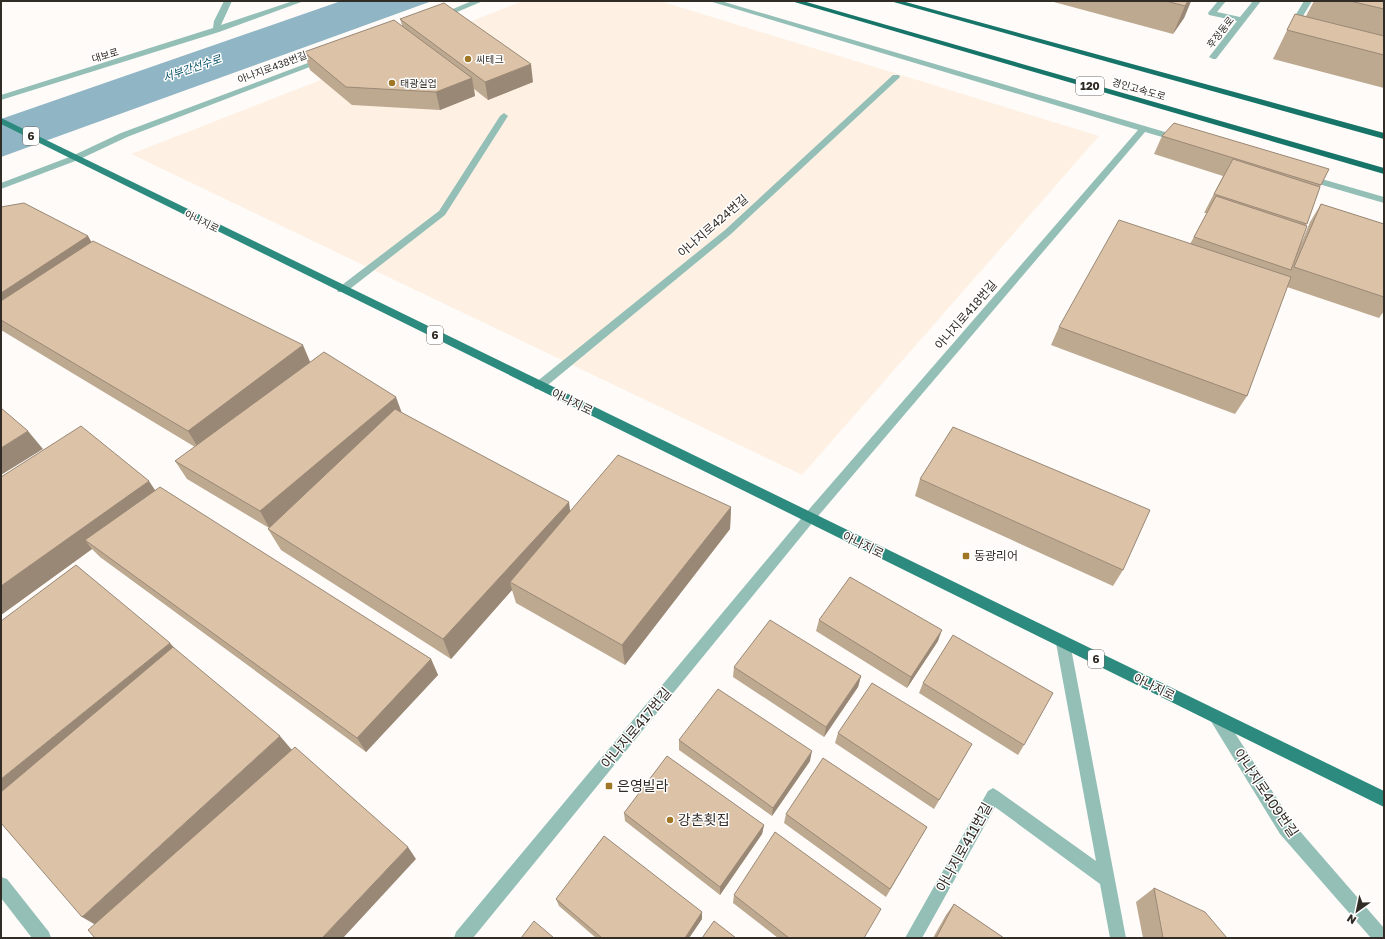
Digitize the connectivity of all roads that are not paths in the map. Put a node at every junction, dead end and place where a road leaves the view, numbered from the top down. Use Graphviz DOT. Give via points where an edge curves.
graph roads {
  1 [pos="228,1"];
  2 [pos="285,1"];
  3 [pos="300,1"];
  4 [pos="480,1"];
  5 [pos="713,1"];
  6 [pos="795,1"];
  7 [pos="894,1"];
  8 [pos="1222,1"];
  9 [pos="1257,1"];
  10 [pos="1308,1"];
  11 [pos="277,9"];
  12 [pos="435,18"];
  13 [pos="1242,20"];
  14 [pos="216,30"];
  15 [pos="1291,30"];
  16 [pos="331,57"];
  17 [pos="1213,57"];
  18 [pos="896,77"];
  19 [pos="1,98"];
  20 [pos="504,116"];
  21 [pos="1,121"];
  22 [pos="1143,129"];
  23 [pos="1384,136"];
  24 [pos="1188,142"];
  25 [pos="75,158"];
  26 [pos="1384,171"];
  27 [pos="1301,176"];
  28 [pos="1,186"];
  29 [pos="1384,200"];
  30 [pos="342,290"];
  31 [pos="539,386"];
  32 [pos="809,518"];
  33 [pos="1063,643"];
  34 [pos="1217,718"];
  35 [pos="1384,800"];
  36 [pos="1107,879"];
  37 [pos="1,885"];
  38 [pos="43,938"];
  39 [pos="462,938"];
  40 [pos="913,938"];
  41 [pos="1118,938"];
  42 [pos="1382,938"];
  1 -- 14 [label="street"];
  2 -- 11 [label="street, 대보로"];
  3 -- 11 [label="street, 대보로"];
  4 -- 12 [label="street"];
  5 -- 22 [label="street"];
  6 -- 26 [label="highway, 경인고속도로 / 120"];
  7 -- 23 [label="highway, 경인고속도로 / 120"];
  8 -- 13 [label="street" via="1212,13"];
  9 -- 13 [label="street, 후정동로"];
  10 -- 15 [label="street"];
  11 -- 14 [label="street, 대보로"];
  13 -- 17 [label="street, 후정동로"];
  14 -- 19 [label="street, 대보로"];
  16 -- 25 [label="street, 아나지로438번길" via="124,135"];
  18 -- 31 [label="street, 아나지로424번길" via="728,232"];
  20 -- 30 [label="street" via="442,213"];
  21 -- 25 [label="main road, 아나지로 / 6"];
  22 -- 24 [label="street"];
  22 -- 32 [label="street, 아나지로418번길"];
  25 -- 28 [label="street, 아나지로438번길"];
  25 -- 30 [label="main road, 아나지로 / 6"];
  27 -- 29 [label="street"];
  30 -- 31 [label="main road, 아나지로 / 6"];
  31 -- 32 [label="main road, 아나지로 / 6"];
  32 -- 33 [label="main road, 아나지로 / 6"];
  32 -- 39 [label="street, 아나지로417번길"];
  33 -- 34 [label="main road, 아나지로 / 6"];
  33 -- 36 [label="street"];
  34 -- 35 [label="main road, 아나지로 / 6"];
  34 -- 42 [label="street, 아나지로409번길" via="1286,828"];
  36 -- 40 [label="street, 아나지로411번길" via="993,796"];
  36 -- 41 [label="street"];
  37 -- 38 [label="street"];
}
